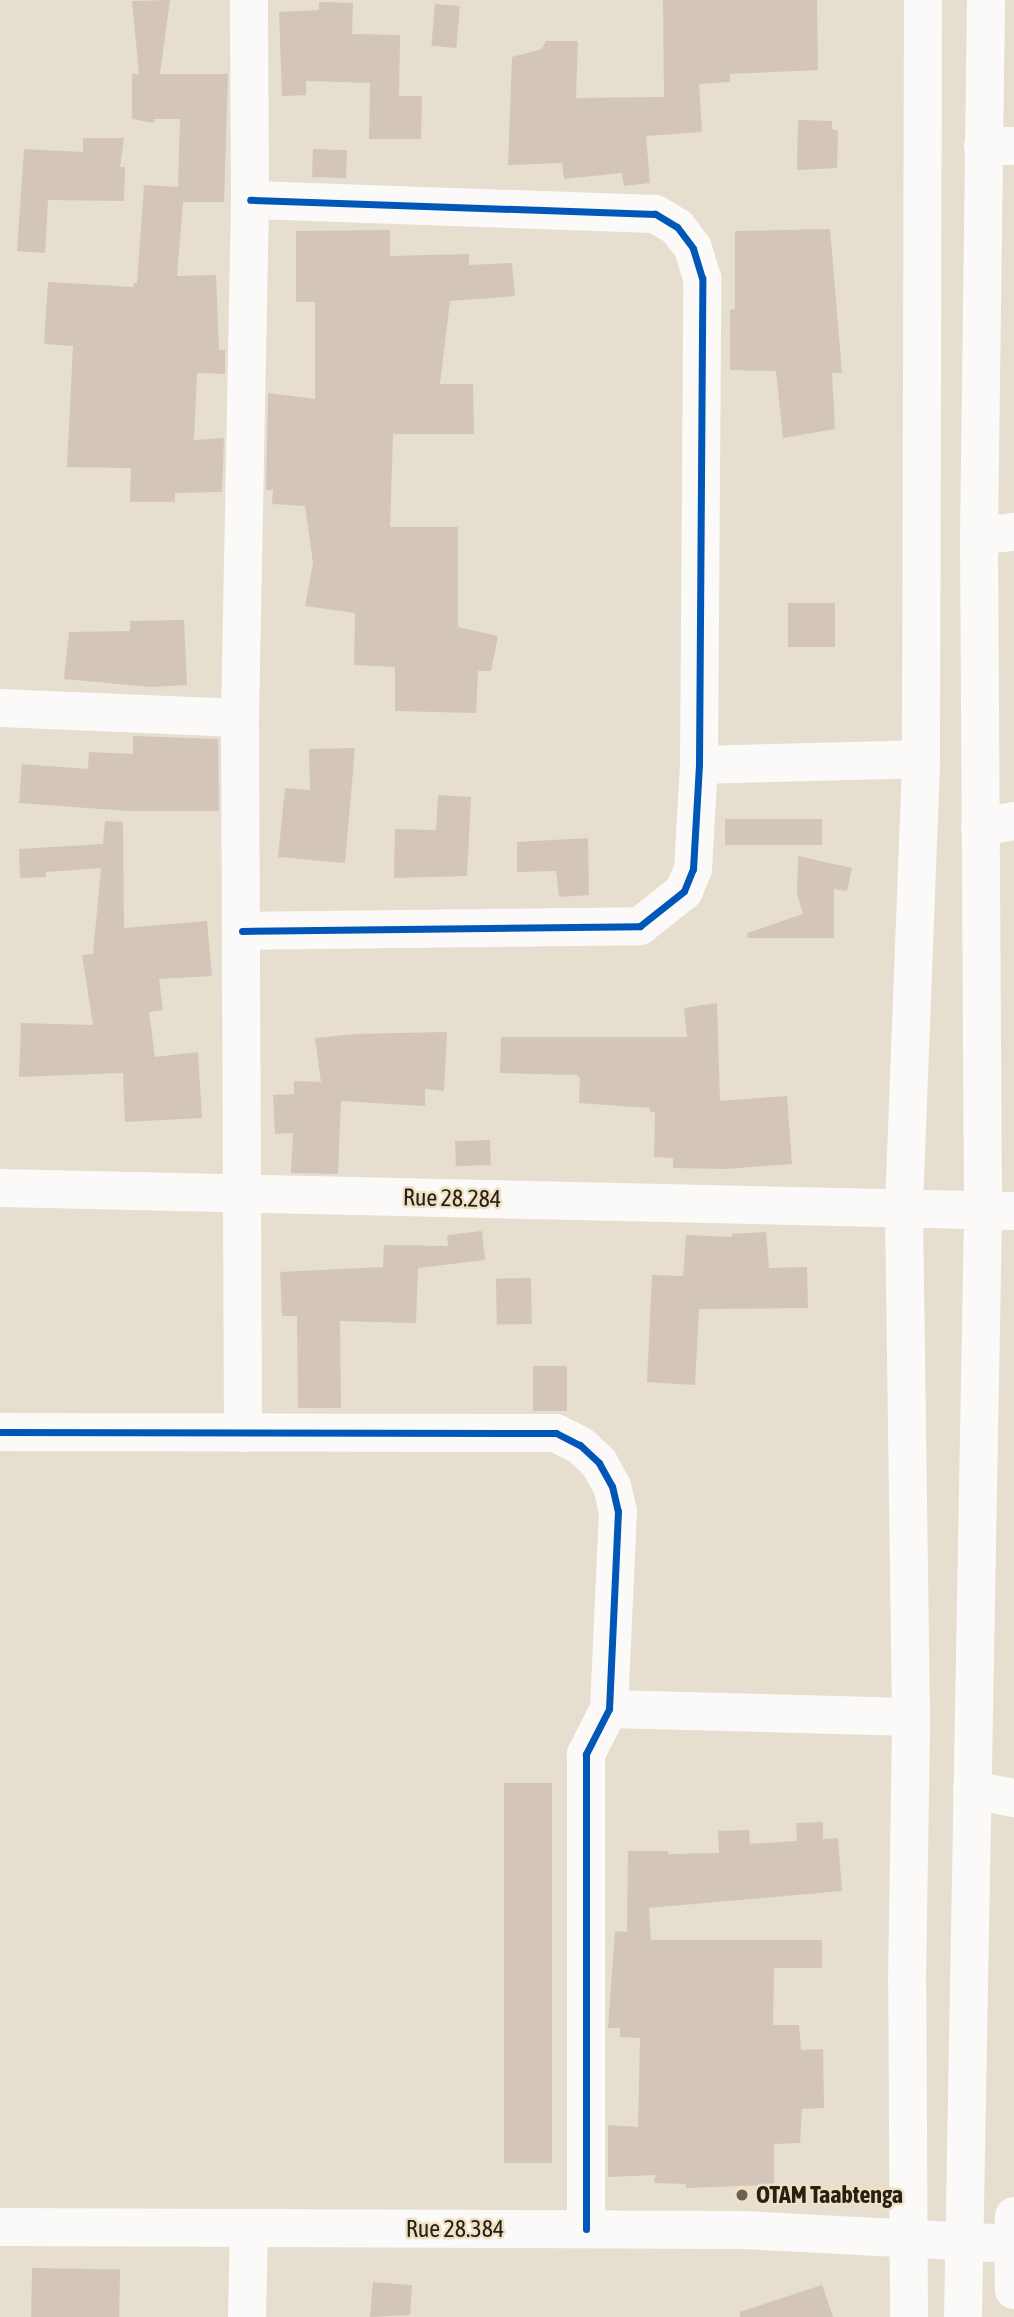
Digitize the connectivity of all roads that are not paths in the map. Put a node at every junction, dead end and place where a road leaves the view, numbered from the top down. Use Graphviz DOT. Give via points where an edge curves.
graph roads {
  1 [pos="250,0"];
  2 [pos="923,0"];
  3 [pos="986,0"];
  4 [pos="999,146"];
  5 [pos="250,200"];
  6 [pos="996,534"];
  7 [pos="0,708"];
  8 [pos="240,718"];
  9 [pos="920,759"];
  10 [pos="699,765"];
  11 [pos="997,824"];
  12 [pos="242,931"];
  13 [pos="0,1188"];
  14 [pos="240,1195"];
  15 [pos="904,1207"];
  16 [pos="999,1211"];
  17 [pos="0,1432"];
  18 [pos="243,1433"];
  19 [pos="609,1709"];
  20 [pos="911,1717"];
  21 [pos="972,1790"];
  22 [pos="1014,1798"];
  23 [pos="0,2227"];
  24 [pos="586,2229"];
  25 [pos="249,2230"];
  26 [pos="1013,2230"];
  27 [pos="909,2238"];
  28 [pos="964,2240"];
  29 [pos="1014,2290"];
  30 [pos="247,2317"];
  31 [pos="909,2317"];
  32 [pos="963,2317"];
  1 -- 5 [label="street"];
  2 -- 9 [label="street"];
  3 -- 4 [label="street"];
  4 -- 6 [label="street"];
  5 -- 8 [label="street"];
  5 -- 10 [label="street" via="655,214 677,227 693,248 702,278"];
  6 -- 11 [label="street"];
  7 -- 8 [label="street"];
  8 -- 12 [label="street"];
  9 -- 10 [label="street"];
  9 -- 15 [label="street"];
  10 -- 12 [label="street" via="693,869 684,891 640,926"];
  11 -- 16 [label="street"];
  12 -- 14 [label="street"];
  13 -- 14 [label="street, Rue 28.284"];
  14 -- 15 [label="street, Rue 28.284"];
  14 -- 18 [label="street"];
  15 -- 16 [label="street, Rue 28.284"];
  15 -- 20 [label="street"];
  16 -- 21 [label="street"];
  17 -- 18 [label="street"];
  18 -- 19 [label="street" via="556,1433 580,1445 599,1463 612,1486 618,1511"];
  19 -- 20 [label="street"];
  19 -- 24 [label="street" via="586,1754"];
  20 -- 27 [label="street"];
  21 -- 22 [label="street"];
  21 -- 28 [label="street"];
  23 -- 25 [label="street, Rue 28.384"];
  24 -- 25 [label="street, Rue 28.384"];
  24 -- 27 [label="street, Rue 28.384"];
  25 -- 30 [label="street"];
  26 -- 28 [label="street, Rue 28.384"];
  26 -- 29 [label="street"];
  27 -- 28 [label="street, Rue 28.384"];
  27 -- 31 [label="street"];
  28 -- 32 [label="street"];
}
